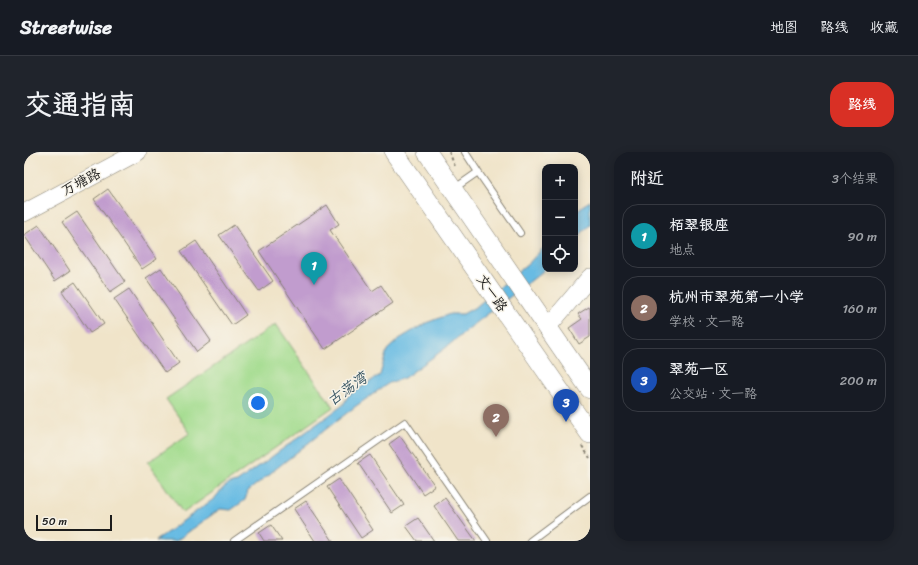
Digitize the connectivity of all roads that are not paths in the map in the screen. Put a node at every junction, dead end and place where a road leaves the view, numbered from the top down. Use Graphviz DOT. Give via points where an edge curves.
graph roads {
  1 [pos="138,152"];
  2 [pos="394,152"];
  3 [pos="427,152"];
  4 [pos="465,152"];
  5 [pos="478,172"];
  6 [pos="453,190"];
  7 [pos="24,213"];
  8 [pos="520,233"];
  9 [pos="590,277"];
  10 [pos="547,328"];
  11 [pos="590,389"];
  12 [pos="590,434"];
  13 [pos="590,496"];
  14 [pos="234,541"];
  15 [pos="487,541"];
  16 [pos="530,541"];
  1 -- 7 [label="street, 万塘路"];
  2 -- 12 [label="main road, 文一路"];
  3 -- 6 [label="main road, 文一路"];
  4 -- 5 [label="lane"];
  5 -- 6 [label="lane"];
  5 -- 8 [label="lane"];
  6 -- 10 [label="main road, 文一路"];
  9 -- 10 [label="street"];
  10 -- 11 [label="main road, 文一路"];
  13 -- 16 [label="lane"];
  14 -- 15 [label="lane" via="405,422"];
}
